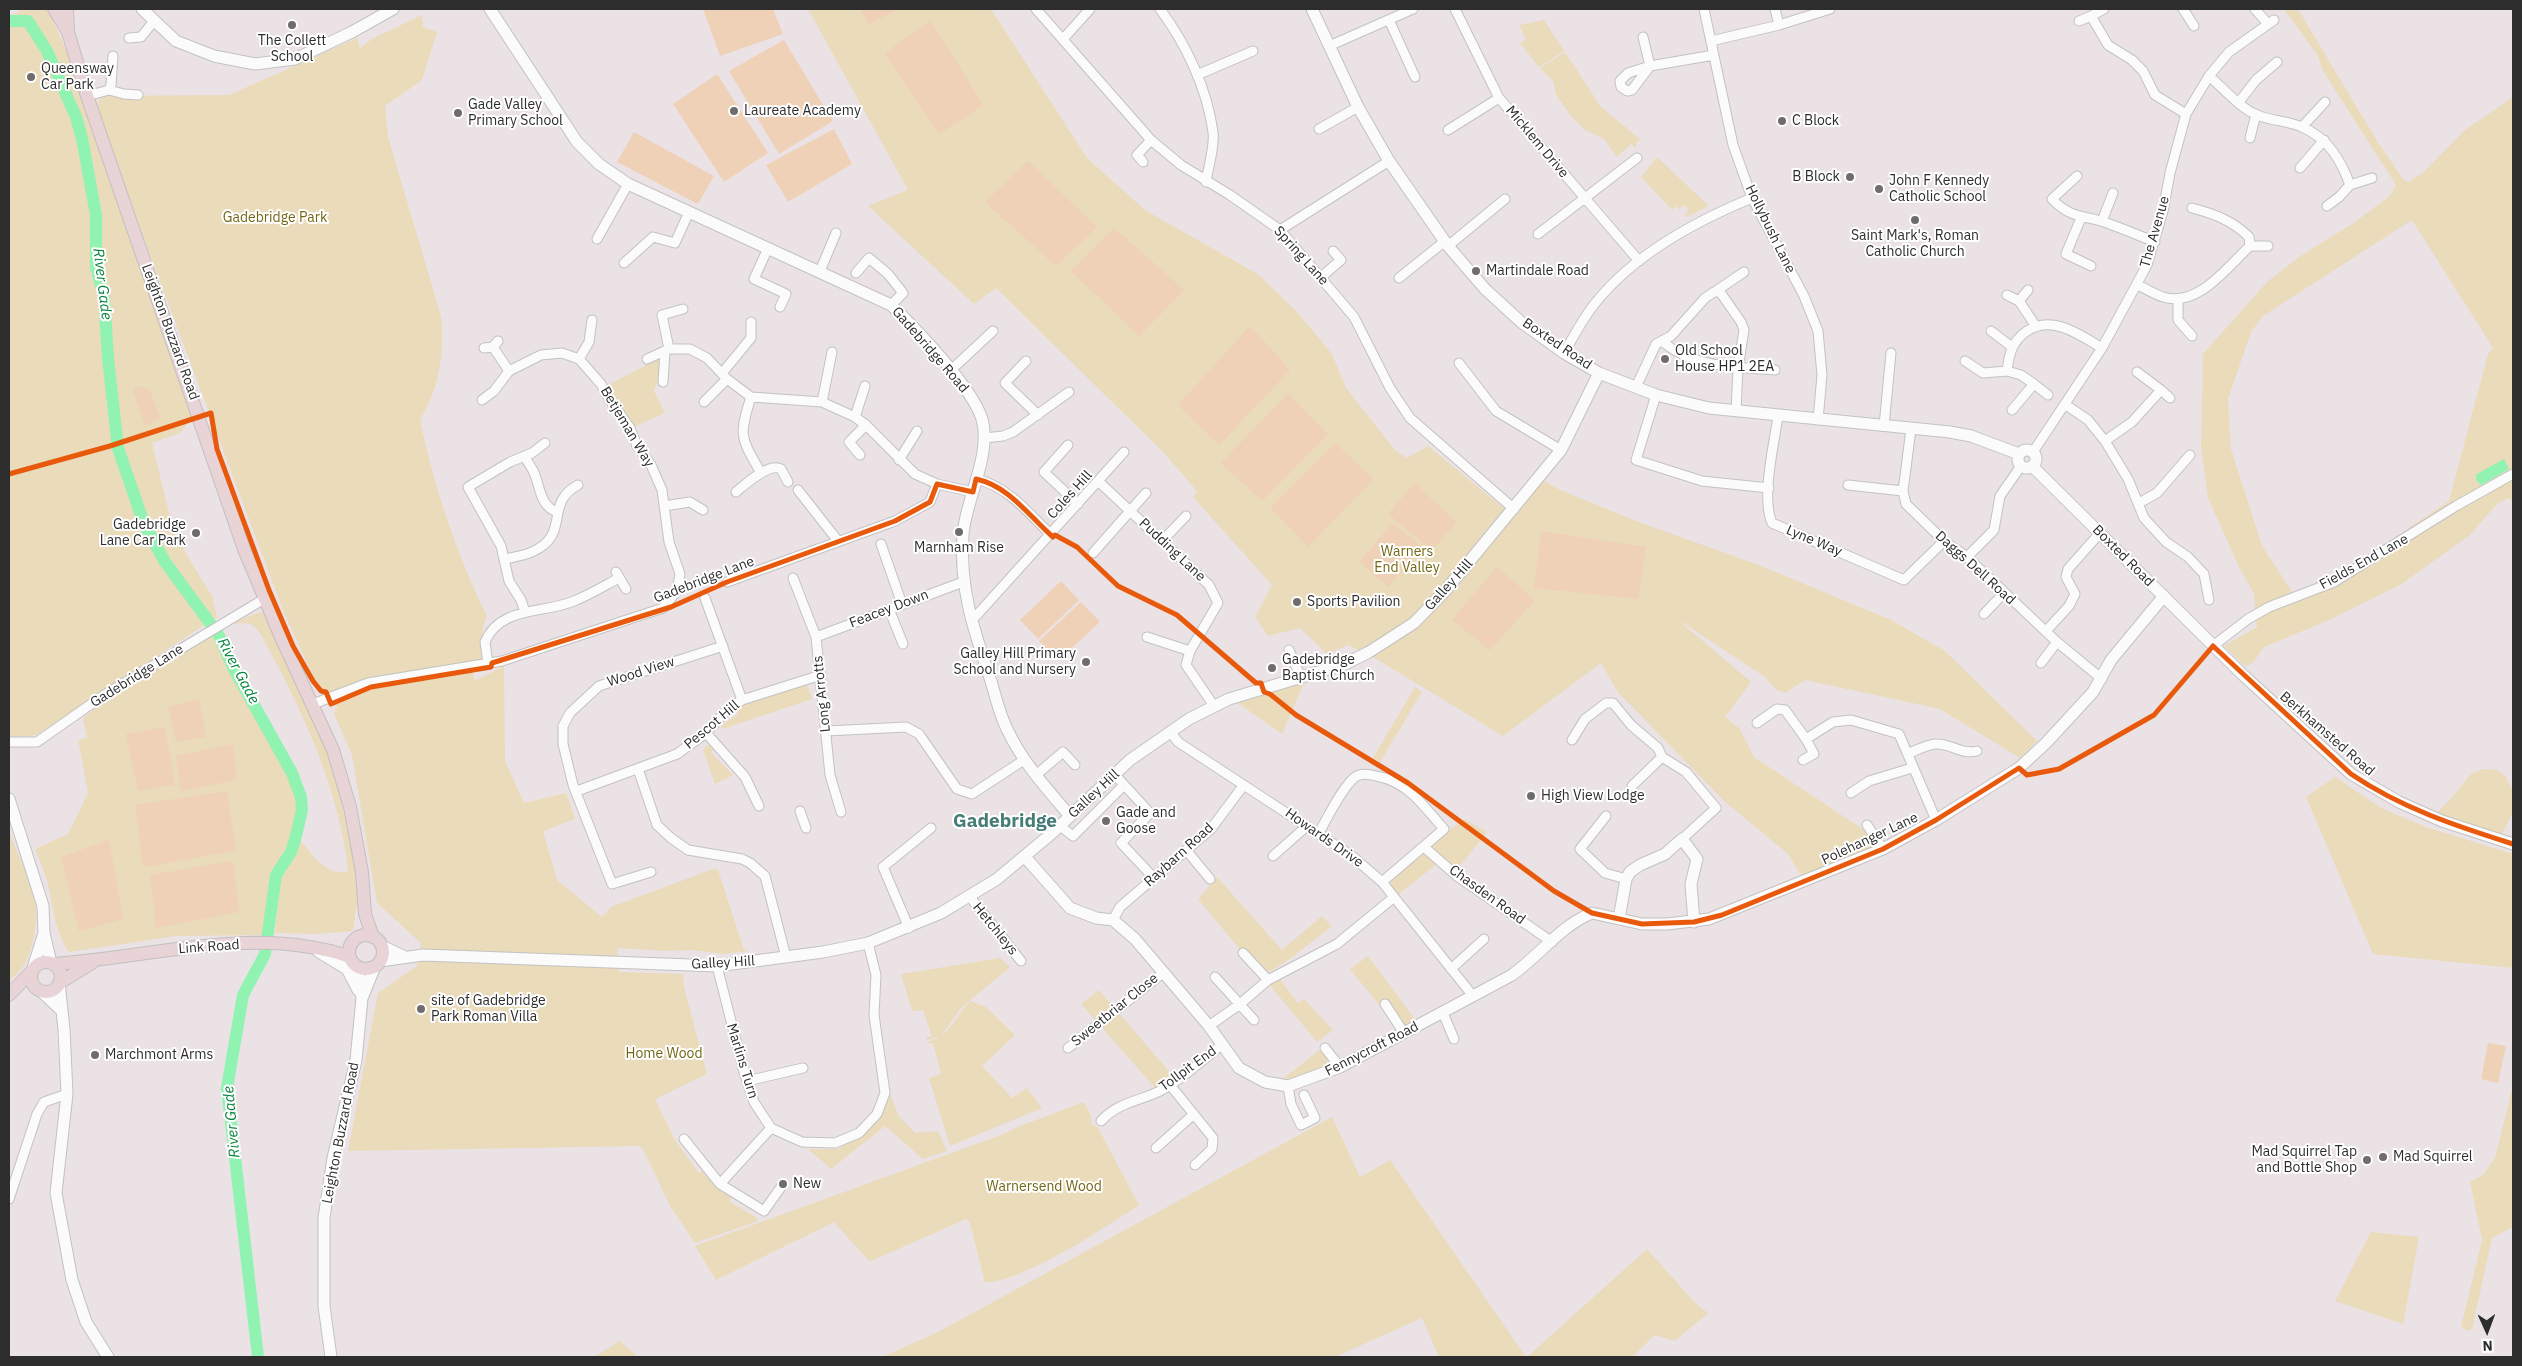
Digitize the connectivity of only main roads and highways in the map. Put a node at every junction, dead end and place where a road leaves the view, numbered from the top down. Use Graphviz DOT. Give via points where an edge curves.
graph roads {
  1 [pos="54,9"];
  2 [pos="67,9"];
  3 [pos="68,32"];
  4 [pos="365,914"];
  5 [pos="356,939"];
  6 [pos="377,942"];
  7 [pos="322,947"];
  8 [pos="96,960"];
  9 [pos="354,962"];
  10 [pos="52,963"];
  11 [pos="33,969"];
  12 [pos="59,983"];
  13 [pos="40,990"];
  14 [pos="9,996"];
  1 -- 3 [label="main road, Leighton Buzzard Road"];
  2 -- 3 [label="main road, Leighton Buzzard Road"];
  3 -- 4 [label="main road, Leighton Buzzard Road" via="86,96 232,513 264,599 333,750 350,807 362,872"];
  4 -- 5 [label="main road, Leighton Buzzard Road"];
  4 -- 6 [label="main road, Leighton Buzzard Road"];
  5 -- 6 [label="main road"];
  5 -- 7 [label="main road, Link Road"];
  5 -- 9 [label="main road" via="349,951"];
  6 -- 9 [label="main road" via="382,955 377,964 369,968"];
  7 -- 8 [label="main road, Link Road" via="284,944 199,946"];
  7 -- 9 [label="main road, Link Road"];
  8 -- 10 [label="main road, Link Road"];
  8 -- 12 [label="main road, Link Road"];
  10 -- 11 [label="main road, Link Road" via="40,963"];
  10 -- 12 [label="main road" via="60,972"];
  11 -- 13 [label="main road" via="32,982"];
  11 -- 14 [label="main road, Link Road"];
  12 -- 13 [label="main road, Link Road" via="51,990"];
  13 -- 14 [label="main road, Link Road"];
}
